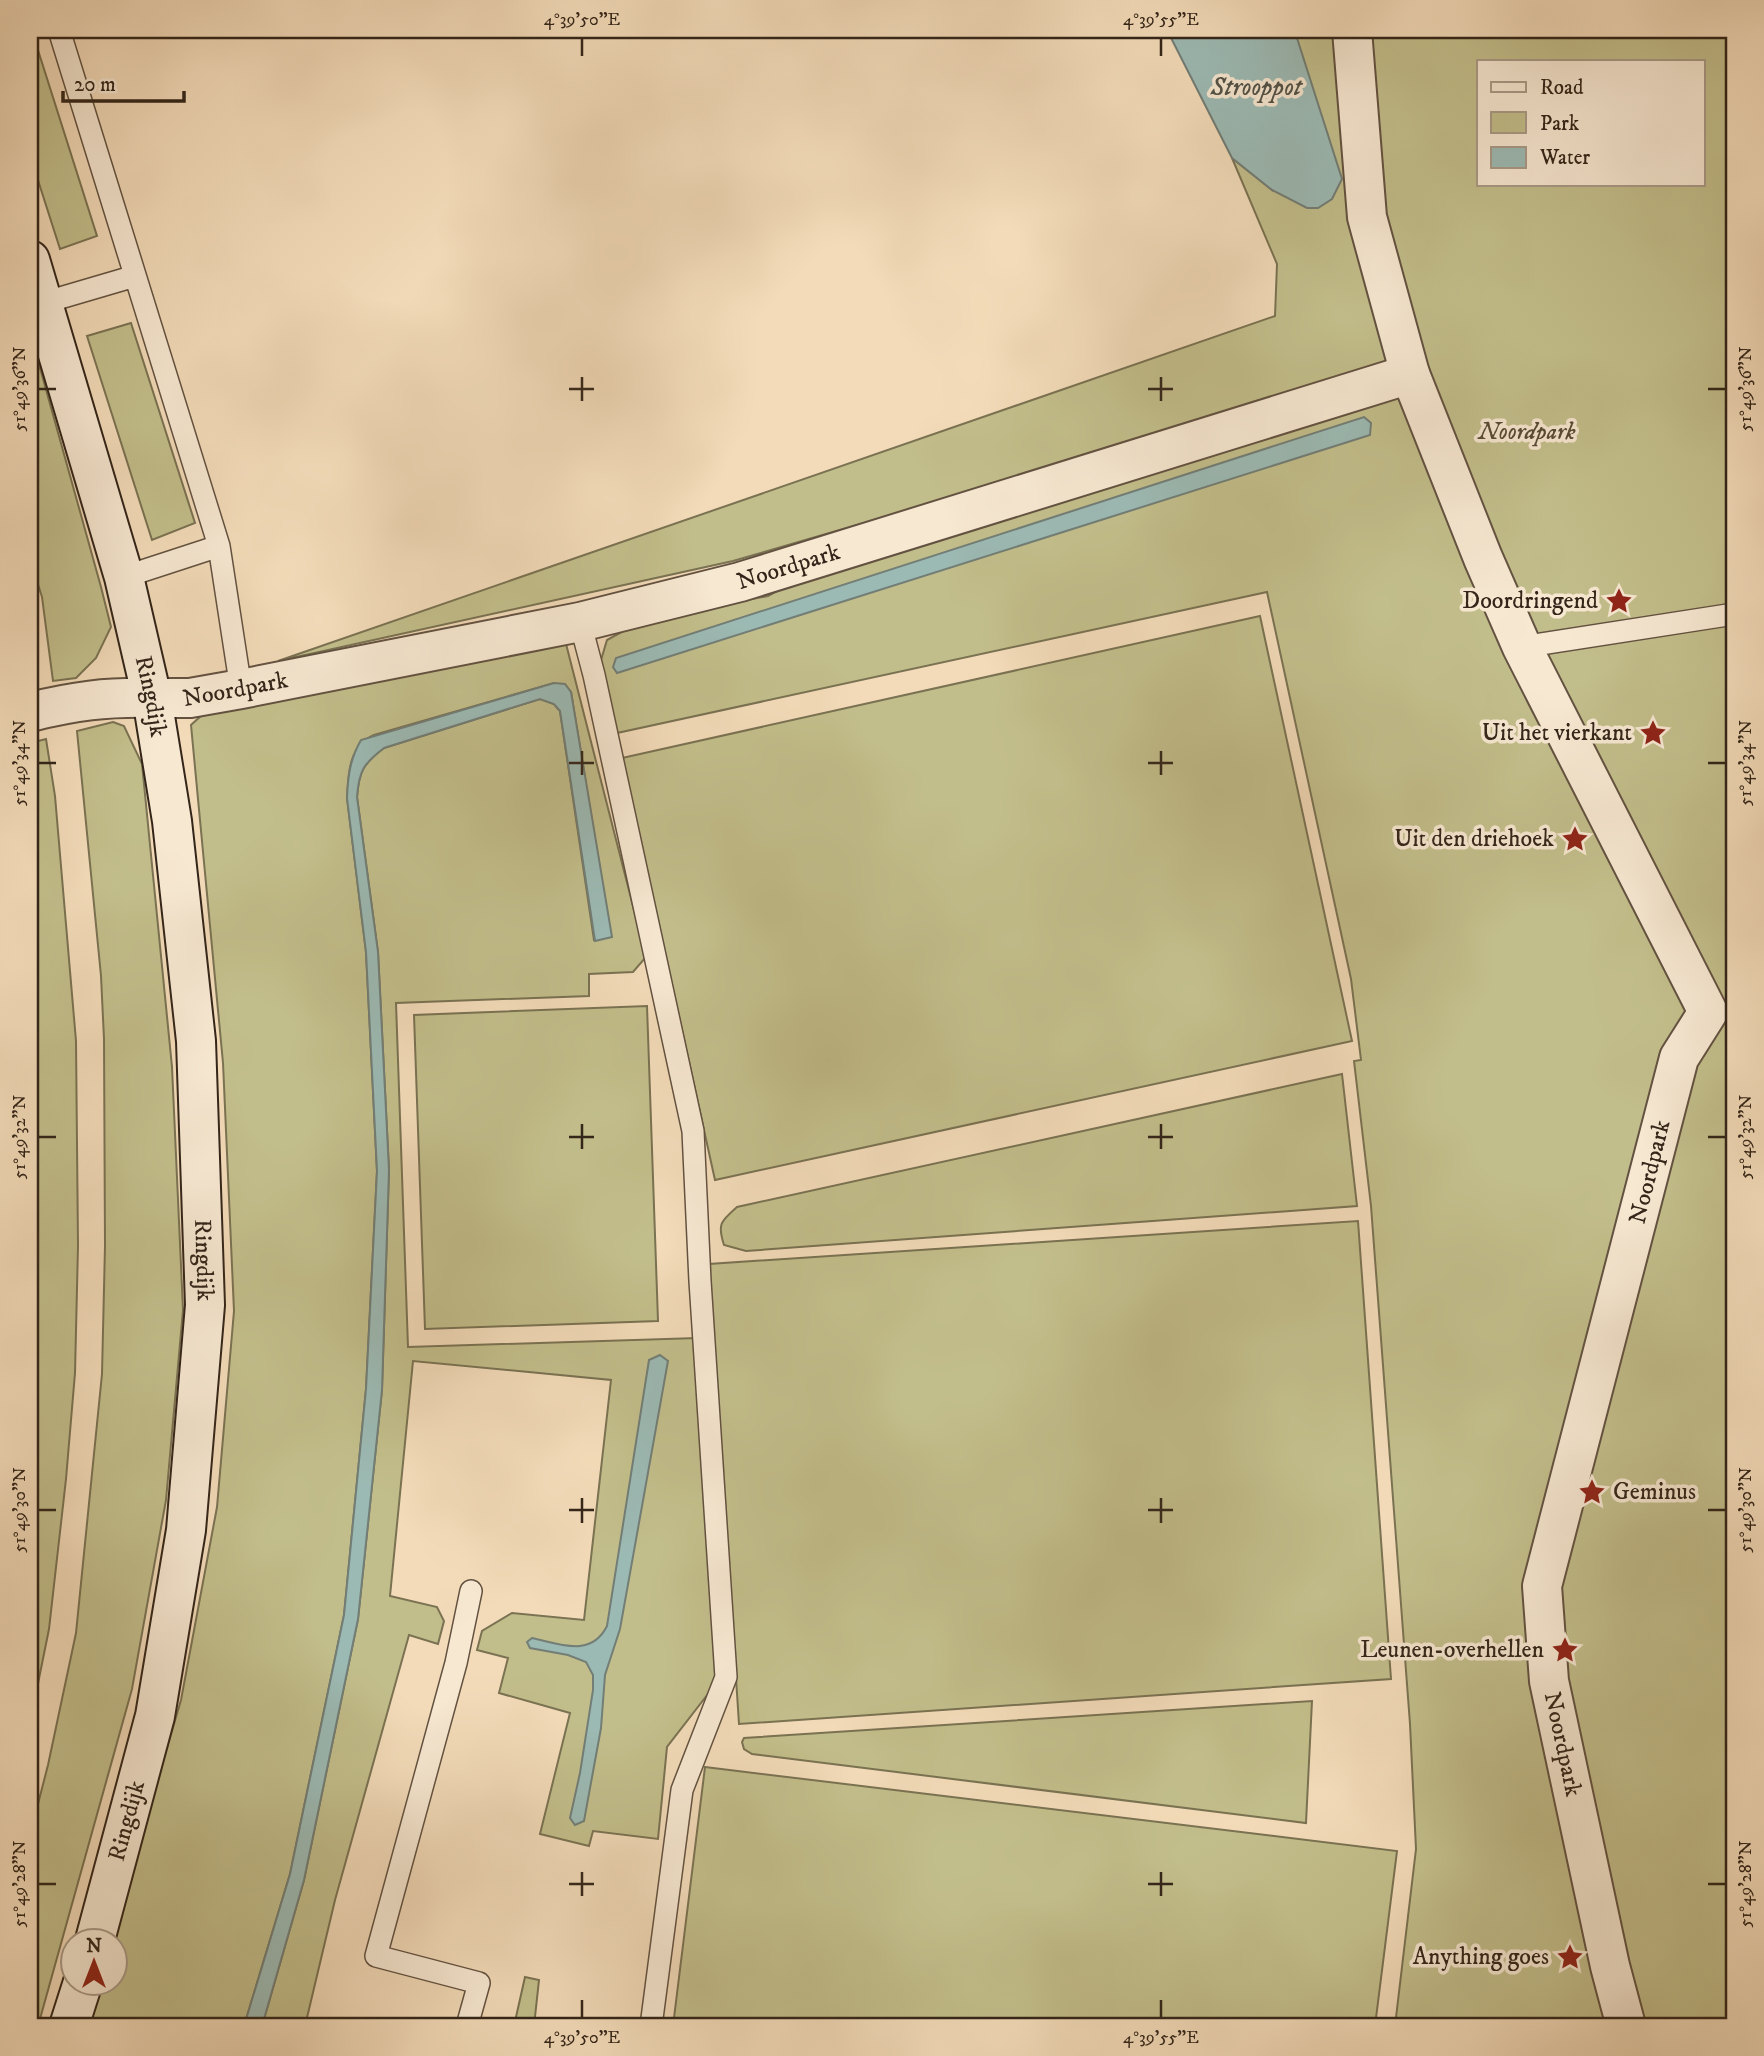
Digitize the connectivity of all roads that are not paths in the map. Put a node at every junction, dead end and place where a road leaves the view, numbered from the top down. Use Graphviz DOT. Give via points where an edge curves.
graph roads {
  1 [pos="59,30"];
  2 [pos="1352,30"];
  3 [pos="30,260"];
  4 [pos="135,276"];
  5 [pos="43,303"];
  6 [pos="1410,374"];
  7 [pos="219,546"];
  8 [pos="124,577"];
  9 [pos="1734,614"];
  10 [pos="580,622"];
  11 [pos="1522,647"];
  12 [pos="241,689"];
  13 [pos="152,698"];
  14 [pos="30,712"];
  15 [pos="471,1591"];
  16 [pos="99,1926"];
  17 [pos="79,1996"];
  18 [pos="69,2026"];
  19 [pos="467,2026"];
  20 [pos="651,2026"];
  21 [pos="1626,2026"];
  1 -- 4 [label="lane"];
  2 -- 6 [label="street, Noordpark" via="1367,217"];
  3 -- 5 [label="street, Ringdijk"];
  4 -- 5 [label="lane"];
  4 -- 7 [label="lane"];
  5 -- 8 [label="street, Ringdijk"];
  6 -- 10 [label="street, Noordpark" via="740,582"];
  6 -- 11 [label="street, Noordpark"];
  7 -- 8 [label="lane"];
  7 -- 12 [label="lane"];
  8 -- 13 [label="street, Ringdijk"];
  9 -- 11 [label="lane"];
  10 -- 12 [label="street, Noordpark"];
  10 -- 20 [label="lane" via="692,1131 726,1677 682,1790"];
  11 -- 21 [label="street, Noordpark" via="1708,1012 1679,1058 1542,1586 1549,1681"];
  12 -- 13 [label="street, Noordpark" via="190,698"];
  13 -- 14 [label="street, Noordpark" via="78,700"];
  13 -- 16 [label="street, Ringdijk" via="172,821 197,1041 205,1305 186,1530 155,1716"];
  15 -- 19 [label="lane" via="456,1663 376,1956 480,1983"];
  17 -- 18 [label="street"];
}
